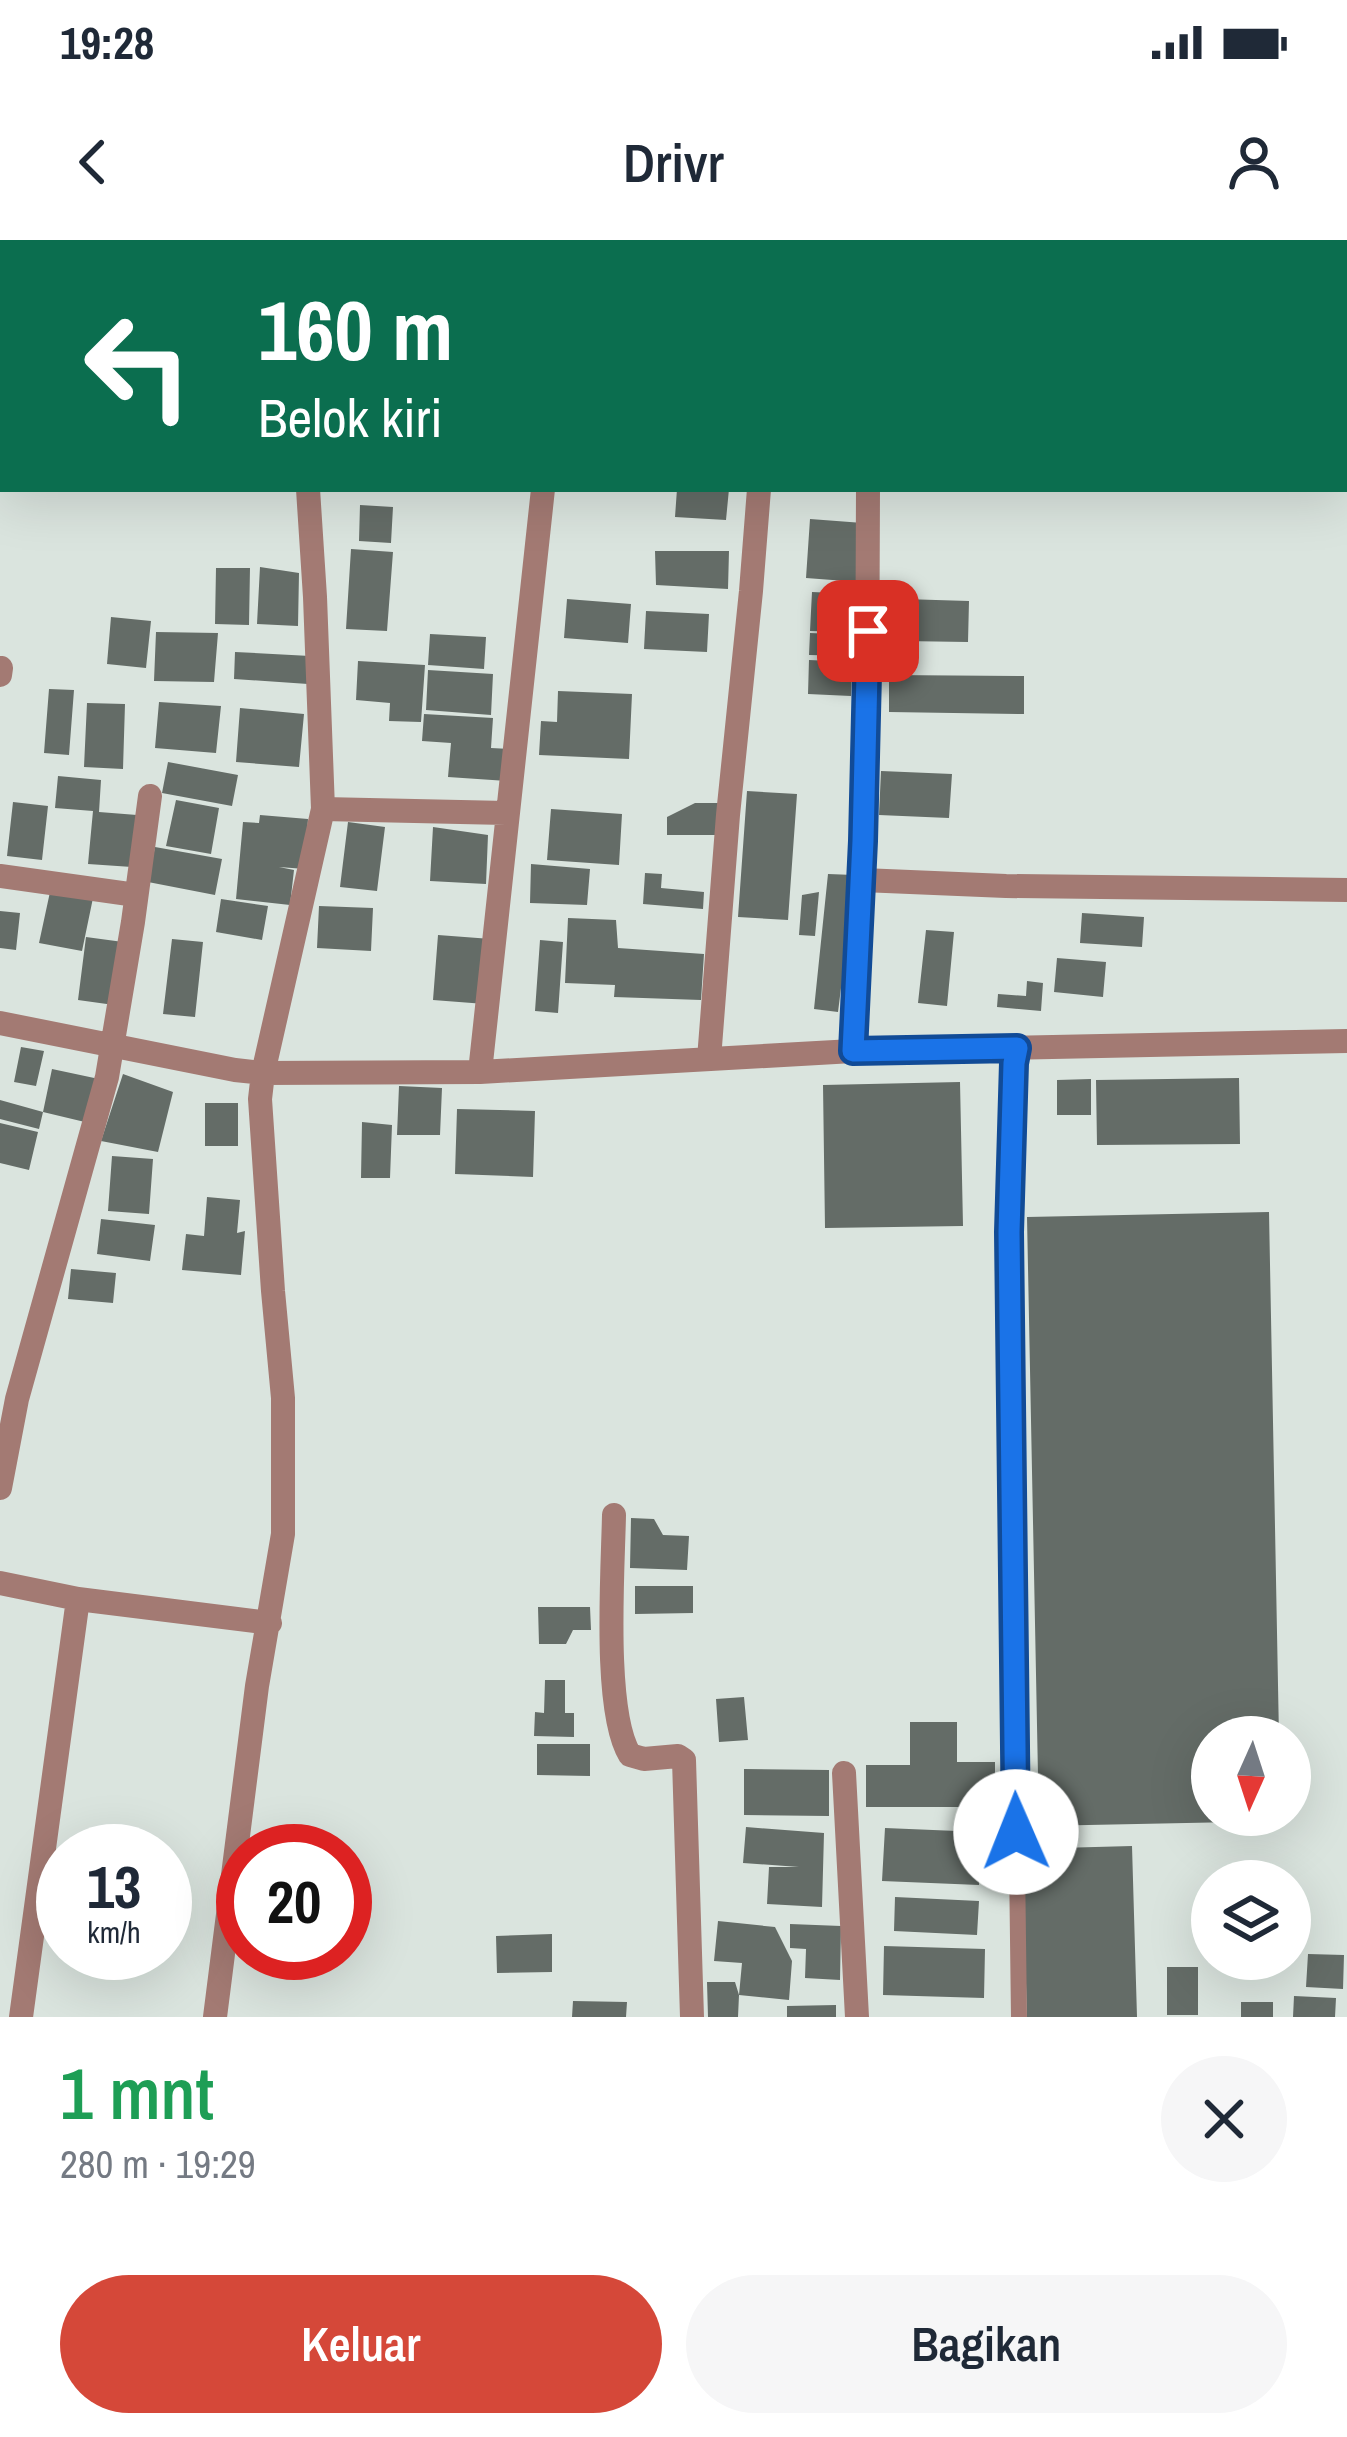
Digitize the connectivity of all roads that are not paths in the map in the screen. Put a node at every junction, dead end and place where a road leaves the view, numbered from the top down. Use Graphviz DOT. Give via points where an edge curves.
graph roads {
  1 [pos="308,492"];
  2 [pos="542,492"];
  3 [pos="759,492"];
  4 [pos="868,492"];
  5 [pos="150,796"];
  6 [pos="323,809"];
  7 [pos="506,813"];
  8 [pos="0,877"];
  9 [pos="862,880"];
  10 [pos="1347,890"];
  11 [pos="136,895"];
  12 [pos="0,1023"];
  13 [pos="1347,1041"];
  14 [pos="113,1045"];
  15 [pos="1017,1048"];
  16 [pos="853,1051"];
  17 [pos="709,1059"];
  18 [pos="480,1072"];
  19 [pos="263,1073"];
  20 [pos="0,1487"];
  21 [pos="614,1515"];
  22 [pos="0,1583"];
  23 [pos="78,1599"];
  24 [pos="269,1623"];
  25 [pos="844,1773"];
  26 [pos="21,2017"];
  27 [pos="215,2017"];
  28 [pos="692,2017"];
  29 [pos="857,2017"];
  30 [pos="1019,2017"];
  1 -- 6 [label="street"];
  2 -- 7 [label="street"];
  3 -- 17 [label="street"];
  4 -- 9 [label="street"];
  5 -- 11 [label="street"];
  6 -- 7 [label="street"];
  6 -- 19 [label="street"];
  7 -- 18 [label="street"];
  8 -- 11 [label="street"];
  9 -- 10 [label="street"];
  9 -- 16 [label="street"];
  11 -- 14 [label="street"];
  12 -- 14 [label="street"];
  13 -- 15 [label="street"];
  14 -- 19 [label="street"];
  14 -- 20 [label="street"];
  15 -- 16 [label="street"];
  15 -- 30 [label="lane" via="1009,1232"];
  16 -- 17 [label="street"];
  17 -- 18 [label="street"];
  18 -- 19 [label="street"];
  19 -- 24 [label="street" via="284,1398 283,1534"];
  21 -- 28 [label="street" via="620,1735 630,1755 684,1760"];
  22 -- 23 [label="street"];
  23 -- 24 [label="street"];
  23 -- 26 [label="street"];
  24 -- 27 [label="street"];
  25 -- 29 [label="street"];
}
